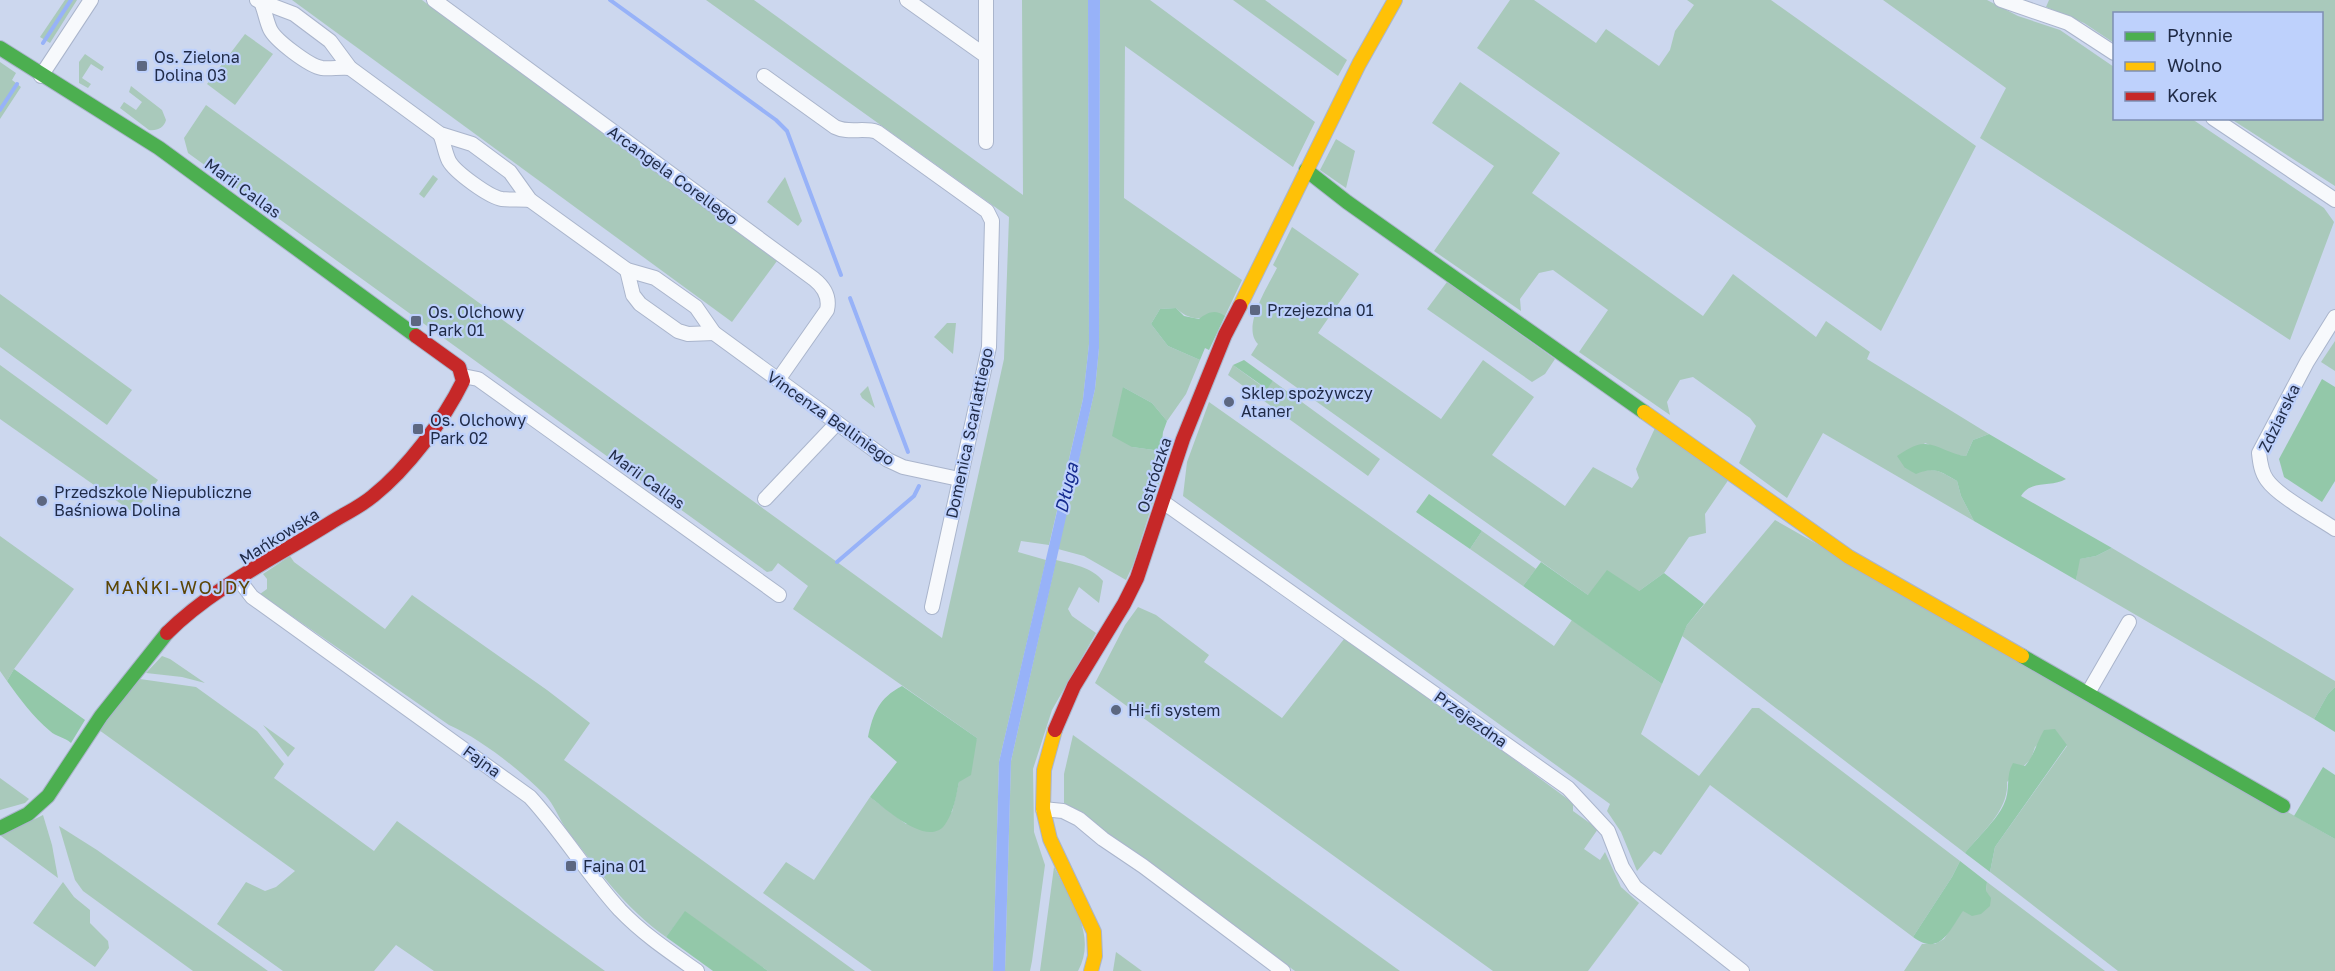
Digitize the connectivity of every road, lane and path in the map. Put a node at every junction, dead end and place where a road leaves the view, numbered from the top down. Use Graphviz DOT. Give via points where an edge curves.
graph roads {
  1 [pos="91,0"];
  2 [pos="434,0"];
  3 [pos="907,0"];
  4 [pos="986,0"];
  5 [pos="1395,0"];
  6 [pos="2001,0"];
  7 [pos="259,1"];
  8 [pos="0,48"];
  9 [pos="2113,52"];
  10 [pos="986,56"];
  11 [pos="350,68"];
  12 [pos="41,76"];
  13 [pos="764,76"];
  14 [pos="2216,120"];
  15 [pos="440,134"];
  16 [pos="986,142"];
  17 [pos="1306,170"];
  18 [pos="530,200"];
  19 [pos="2335,200"];
  20 [pos="627,270"];
  21 [pos="2335,317"];
  22 [pos="714,333"];
  23 [pos="461,371"];
  24 [pos="778,380"];
  25 [pos="837,423"];
  26 [pos="959,479"];
  27 [pos="765,499"];
  28 [pos="1163,502"];
  29 [pos="2335,529"];
  30 [pos="239,580"];
  31 [pos="779,595"];
  32 [pos="932,607"];
  33 [pos="2128,622"];
  34 [pos="2088,693"];
  35 [pos="2283,806"];
  36 [pos="1043,809"];
  37 [pos="0,828"];
  38 [pos="697,971"];
  39 [pos="1091,971"];
  40 [pos="1283,971"];
  41 [pos="1742,971"];
  1 -- 12 [label="street"];
  2 -- 24 [label="street, Arcangela Corellego" via="824,288 828,306 825,314"];
  3 -- 10 [label="street"];
  4 -- 10 [label="street"];
  5 -- 17 [label="street, Ostródzka"];
  6 -- 9 [label="street" via="2068,23"];
  7 -- 11 [label="street, Vincenza Belliniego" via="294,14 330,41"];
  7 -- 11 [label="street, Vincenza Belliniego" via="277,39 322,68"];
  8 -- 12 [label="street, Marii Callas"];
  10 -- 16 [label="street"];
  11 -- 15 [label="street, Vincenza Belliniego"];
  12 -- 23 [label="street, Marii Callas" via="159,148"];
  13 -- 26 [label="street, Domenica Scarlattiego" via="835,128 877,132 987,211 992,221 988,347"];
  14 -- 19 [label="street"];
  15 -- 18 [label="street, Vincenza Belliniego" via="472,144 510,172"];
  15 -- 18 [label="street" via="456,170 491,195"];
  17 -- 28 [label="street, Ostródzka" via="1209,371"];
  17 -- 34 [label="street" via="1849,557"];
  18 -- 20 [label="street, Vincenza Belliniego"];
  20 -- 22 [label="street, Vincenza Belliniego" via="655,278 696,307"];
  20 -- 22 [label="street" via="639,303 678,331"];
  21 -- 29 [label="street, Zdziarska" via="2259,453 2266,480"];
  22 -- 24 [label="street, Vincenza Belliniego"];
  23 -- 30 [label="street, Mańkowska" via="462,387 392,482"];
  23 -- 31 [label="street, Marii Callas" via="484,383"];
  24 -- 25 [label="street, Vincenza Belliniego"];
  25 -- 26 [label="street, Vincenza Belliniego" via="896,464"];
  25 -- 27 [label="street"];
  26 -- 32 [label="street, Domenica Scarlattiego"];
  28 -- 36 [label="street, Ostródzka" via="1137,578 1063,709 1047,755"];
  28 -- 41 [label="street, Przejezdna" via="1568,788 1608,831 1622,867 1635,887"];
  30 -- 37 [label="street, Mańkowska" via="169,630 101,716 48,796 28,814"];
  30 -- 38 [label="street, Fajna" via="252,597 530,797 620,910"];
  33 -- 34 [label="street"];
  34 -- 35 [label="street"];
  36 -- 39 [label="street, Ostródzka" via="1053,847 1094,932"];
  36 -- 40 [label="street" via="1079,819"];
}
